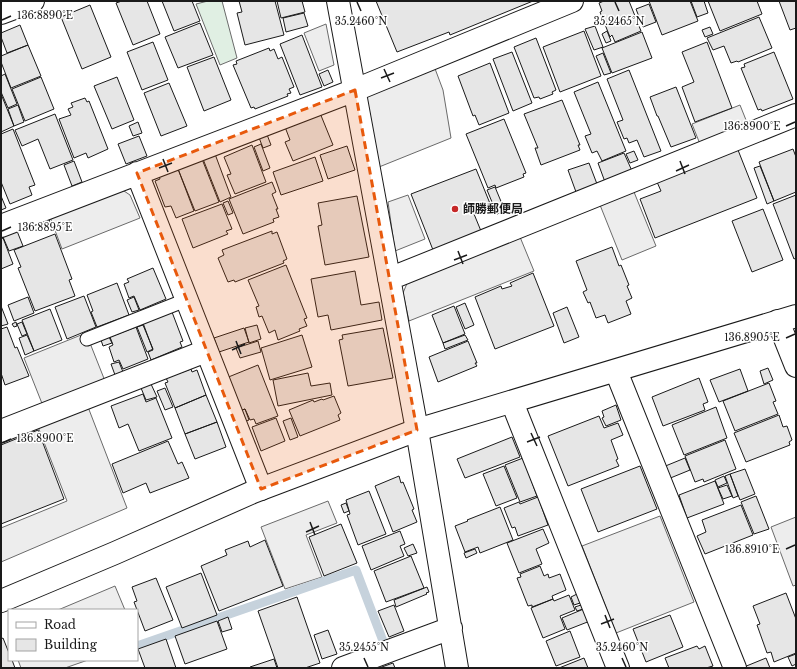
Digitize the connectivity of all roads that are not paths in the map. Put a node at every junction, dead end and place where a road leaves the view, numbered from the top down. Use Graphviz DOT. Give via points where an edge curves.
graph roads {
  1 [pos="33,1"];
  2 [pos="338,1"];
  3 [pos="572,1"];
  4 [pos="1,13"];
  5 [pos="355,90"];
  6 [pos="796,115"];
  7 [pos="137,173"];
  8 [pos="1,226"];
  9 [pos="389,279"];
  10 [pos="186,300"];
  11 [pos="787,319"];
  12 [pos="87,339"];
  13 [pos="206,350"];
  14 [pos="796,366"];
  15 [pos="616,371"];
  16 [pos="512,402"];
  17 [pos="1,430"];
  18 [pos="417,430"];
  19 [pos="260,489"];
  20 [pos="1,601"];
  21 [pos="451,628"];
  22 [pos="343,668"];
  23 [pos="457,668"];
  24 [pos="618,668"];
  25 [pos="735,668"];
  1 -- 4 [label="street"];
  2 -- 5 [label="street"];
  3 -- 5 [label="street"];
  5 -- 7 [label="street"];
  5 -- 9 [label="street"];
  6 -- 9 [label="street"];
  7 -- 8 [label="street"];
  7 -- 10 [label="street"];
  9 -- 18 [label="street"];
  10 -- 12 [label="lane"];
  10 -- 13 [label="street"];
  11 -- 14 [label="street"];
  11 -- 15 [label="street"];
  13 -- 17 [label="street"];
  13 -- 19 [label="street"];
  15 -- 16 [label="street"];
  15 -- 25 [label="street"];
  16 -- 18 [label="street"];
  16 -- 24 [label="street"];
  18 -- 19 [label="street"];
  18 -- 21 [label="street"];
  19 -- 20 [label="street"];
  21 -- 22 [label="street"];
  21 -- 23 [label="street"];
}
